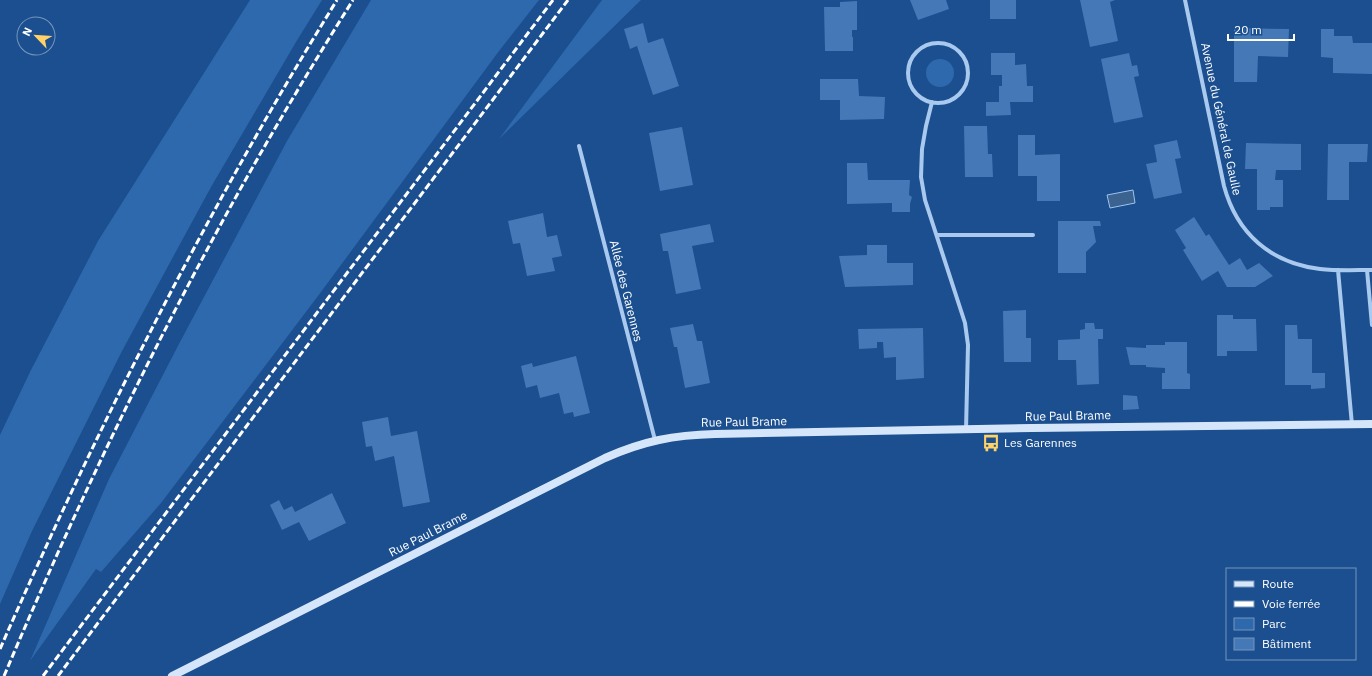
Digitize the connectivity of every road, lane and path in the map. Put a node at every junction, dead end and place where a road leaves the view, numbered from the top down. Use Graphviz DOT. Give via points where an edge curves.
graph roads {
  1 [pos="1185,0"];
  2 [pos="932,102"];
  3 [pos="579,146"];
  4 [pos="937,235"];
  5 [pos="1034,235"];
  6 [pos="1338,270"];
  7 [pos="1370,270"];
  8 [pos="1372,325"];
  9 [pos="1372,424"];
  10 [pos="1352,425"];
  11 [pos="966,430"];
  12 [pos="655,440"];
  13 [pos="172,676"];
  1 -- 6 [label="street, Avenue du Général de Gaulle" via="1224,186 1233,212 1257,242 1277,256 1310,267"];
  2 -- 2 [label="street" via="950,101 963,90 968,77 967,64 963,56 949,44 940,42 931,43 916,52 908,68 911,86 923,99"];
  2 -- 4 [label="street" via="922,149 921,177 925,200"];
  3 -- 12 [label="street, Allée des Garennes"];
  4 -- 5 [label="street"];
  4 -- 11 [label="street" via="967,336"];
  6 -- 7 [label="street, Avenue du Général de Gaulle"];
  6 -- 10 [label="street"];
  7 -- 8 [label="street, Avenue du Général de Gaulle"];
  9 -- 10 [label="street, Rue Paul Brame"];
  10 -- 11 [label="street, Rue Paul Brame"];
  11 -- 12 [label="street, Rue Paul Brame" via="695,435"];
  12 -- 13 [label="street, Rue Paul Brame" via="632,446 605,458"];
}
